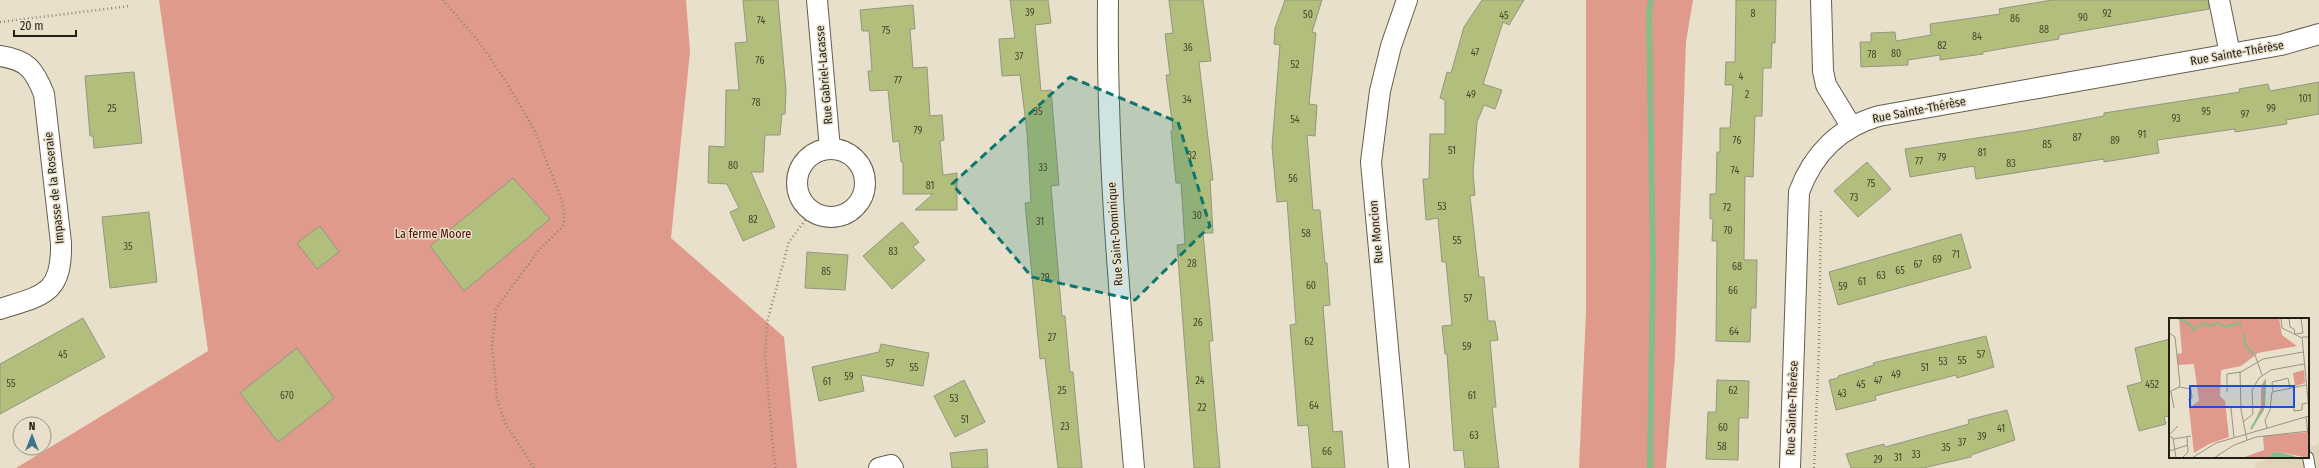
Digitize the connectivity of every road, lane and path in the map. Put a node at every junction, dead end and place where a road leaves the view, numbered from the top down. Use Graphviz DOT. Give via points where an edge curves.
graph roads {
  1 [pos="443,0"];
  2 [pos="817,0"];
  3 [pos="1108,0"];
  4 [pos="1406,0"];
  5 [pos="1821,0"];
  6 [pos="2219,0"];
  7 [pos="130,6"];
  8 [pos="0,22"];
  9 [pos="2319,34"];
  10 [pos="2230,54"];
  11 [pos="0,56"];
  12 [pos="1851,126"];
  13 [pos="830,149"];
  14 [pos="1799,192"];
  15 [pos="812,211"];
  16 [pos="0,309"];
  17 [pos="2308,458"];
  18 [pos="534,468"];
  19 [pos="775,468"];
  20 [pos="879,468"];
  21 [pos="893,468"];
  22 [pos="1134,468"];
  23 [pos="1399,468"];
  24 [pos="1790,468"];
  25 [pos="1814,468"];
  26 [pos="2310,468"];
  1 -- 18 [label="path" via="476,38 535,131 563,208 563,226 538,251 496,309 492,345 497,398 505,423"];
  2 -- 13 [label="street, Rue Gabriel-Lacasse"];
  3 -- 22 [label="street, Rue Saint-Dominique" via="1107,59 1112,209"];
  4 -- 23 [label="street, Rue Moncion" via="1380,91 1371,162"];
  5 -- 12 [label="street" via="1823,71 1826,85"];
  6 -- 10 [label="street"];
  7 -- 8 [label="path"];
  9 -- 10 [label="street, Rue Sainte-Thérèse" via="2298,41"];
  10 -- 12 [label="street, Rue Sainte-Thérèse" via="1879,116"];
  11 -- 16 [label="street, Impasse de la Roseraie" via="18,58 36,76 44,94 61,243 61,264 56,282 39,297"];
  12 -- 14 [label="street, Rue Sainte-Thérèse" via="1822,151 1805,176"];
  13 -- 15 [label="street" via="819,152 801,166 797,189 801,200"];
  13 -- 15 [label="street" via="841,151 858,163 864,178 863,194 850,211 841,216 829,217"];
  14 -- 24 [label="street, Rue Sainte-Thérèse"];
  14 -- 25 [label="path" via="1821,203 1819,356"];
  15 -- 19 [label="path" via="789,242 767,322 766,355"];
  17 -- 26 [label="lane"];
  20 -- 21 [label="street" via="891,465"];
}
